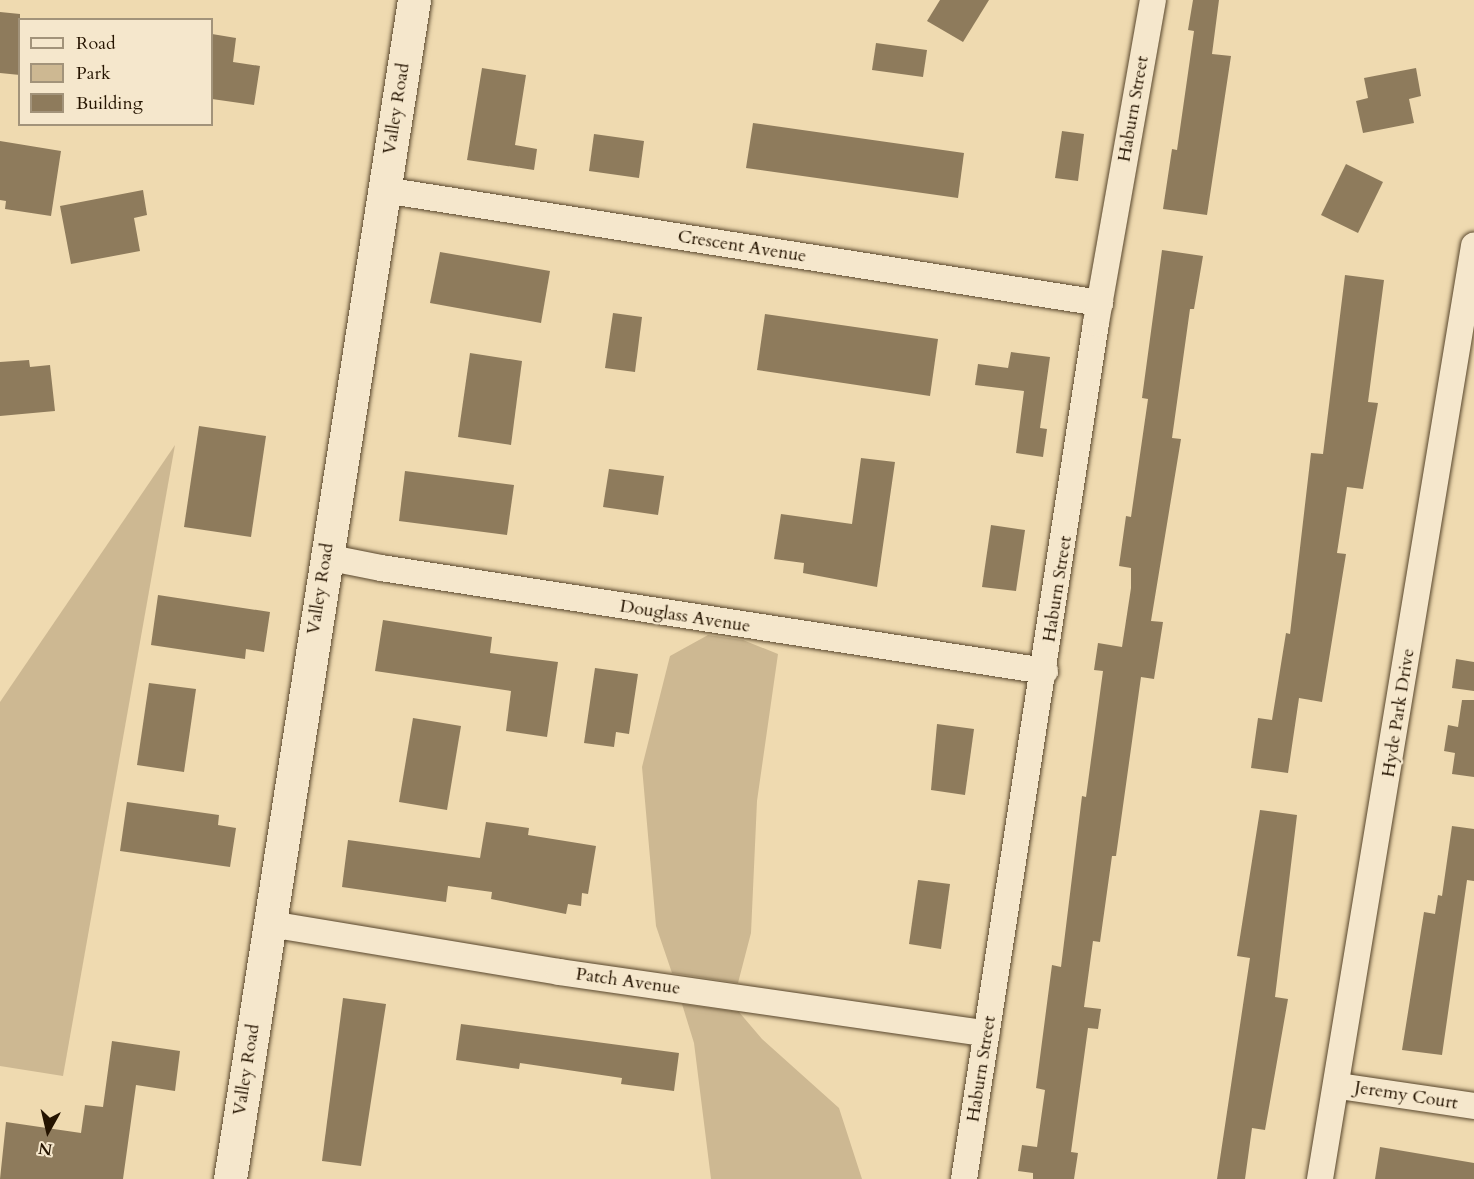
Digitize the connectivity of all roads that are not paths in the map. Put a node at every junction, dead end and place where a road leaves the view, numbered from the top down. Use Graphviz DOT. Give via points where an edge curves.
graph roads {
  1 [pos="414,0"];
  2 [pos="1153,0"];
  3 [pos="384,190"];
  4 [pos="1474,246"];
  5 [pos="1100,303"];
  6 [pos="326,557"];
  7 [pos="1045,671"];
  8 [pos="270,924"];
  9 [pos="987,1034"];
  10 [pos="1339,1086"];
  11 [pos="1474,1106"];
  12 [pos="230,1179"];
  13 [pos="964,1179"];
  14 [pos="1320,1179"];
  1 -- 3 [label="street, Valley Road"];
  2 -- 5 [label="street, Haburn Street"];
  3 -- 5 [label="street, Crescent Avenue"];
  3 -- 6 [label="street, Valley Road"];
  4 -- 10 [label="street, Hyde Park Drive"];
  5 -- 7 [label="street, Haburn Street"];
  6 -- 7 [label="street, Douglass Avenue"];
  6 -- 8 [label="street, Valley Road"];
  7 -- 9 [label="street, Haburn Street"];
  8 -- 9 [label="street, Patch Avenue" via="559,972"];
  8 -- 12 [label="street, Valley Road"];
  9 -- 13 [label="street, Haburn Street"];
  10 -- 11 [label="street, Jeremy Court"];
  10 -- 14 [label="street, Hyde Park Drive"];
}
